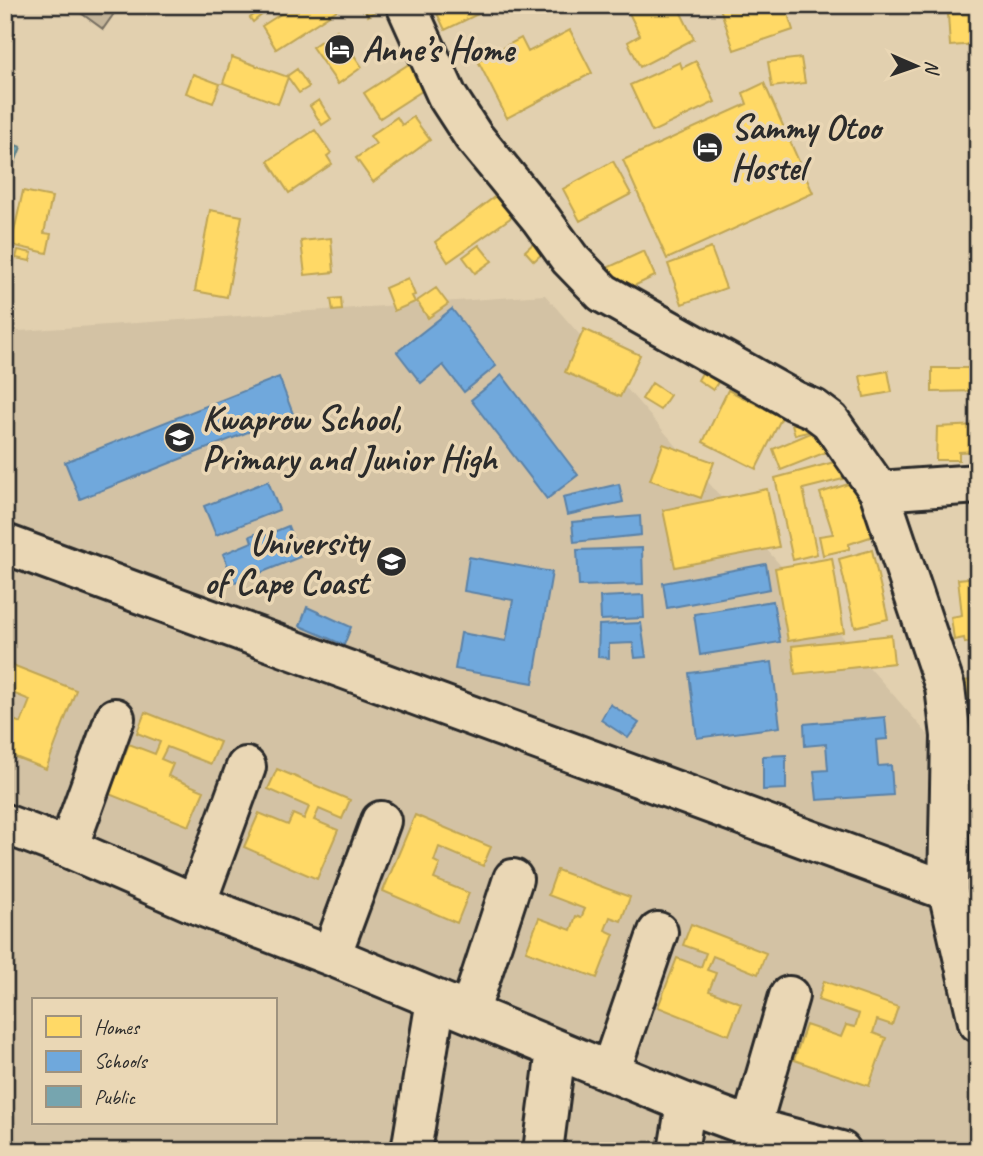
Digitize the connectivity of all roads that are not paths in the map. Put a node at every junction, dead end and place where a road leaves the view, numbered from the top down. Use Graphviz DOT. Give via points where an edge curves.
graph roads {
  1 [pos="406,5"];
  2 [pos="978,484"];
  3 [pos="879,491"];
  4 [pos="5,544"];
  5 [pos="115,718"];
  6 [pos="246,767"];
  7 [pos="381,821"];
  8 [pos="5,824"];
  9 [pos="68,848"];
  10 [pos="513,879"];
  11 [pos="948,891"];
  12 [pos="196,904"];
  13 [pos="658,932"];
  14 [pos="331,956"];
  15 [pos="789,996"];
  16 [pos="453,1007"];
  17 [pos="978,1022"];
  18 [pos="556,1050"];
  19 [pos="610,1072"];
  20 [pos="686,1103"];
  21 [pos="751,1127"];
  22 [pos="411,1151"];
  23 [pos="543,1151"];
  24 [pos="678,1151"];
  25 [pos="841,1151"];
  1 -- 3 [label="street" via="447,96 570,260 603,293 822,415"];
  2 -- 3 [label="street"];
  3 -- 11 [label="street" via="948,704"];
  4 -- 11 [label="street"];
  5 -- 9 [label="street"];
  6 -- 12 [label="street"];
  7 -- 14 [label="street"];
  8 -- 9 [label="street"];
  9 -- 12 [label="street"];
  10 -- 16 [label="street"];
  11 -- 17 [label="street"];
  12 -- 14 [label="street"];
  13 -- 19 [label="street"];
  14 -- 16 [label="street"];
  15 -- 21 [label="street"];
  16 -- 18 [label="street"];
  16 -- 22 [label="street"];
  18 -- 19 [label="street"];
  18 -- 23 [label="street"];
  19 -- 20 [label="street"];
  20 -- 21 [label="street"];
  20 -- 24 [label="street"];
  21 -- 25 [label="street"];
}
